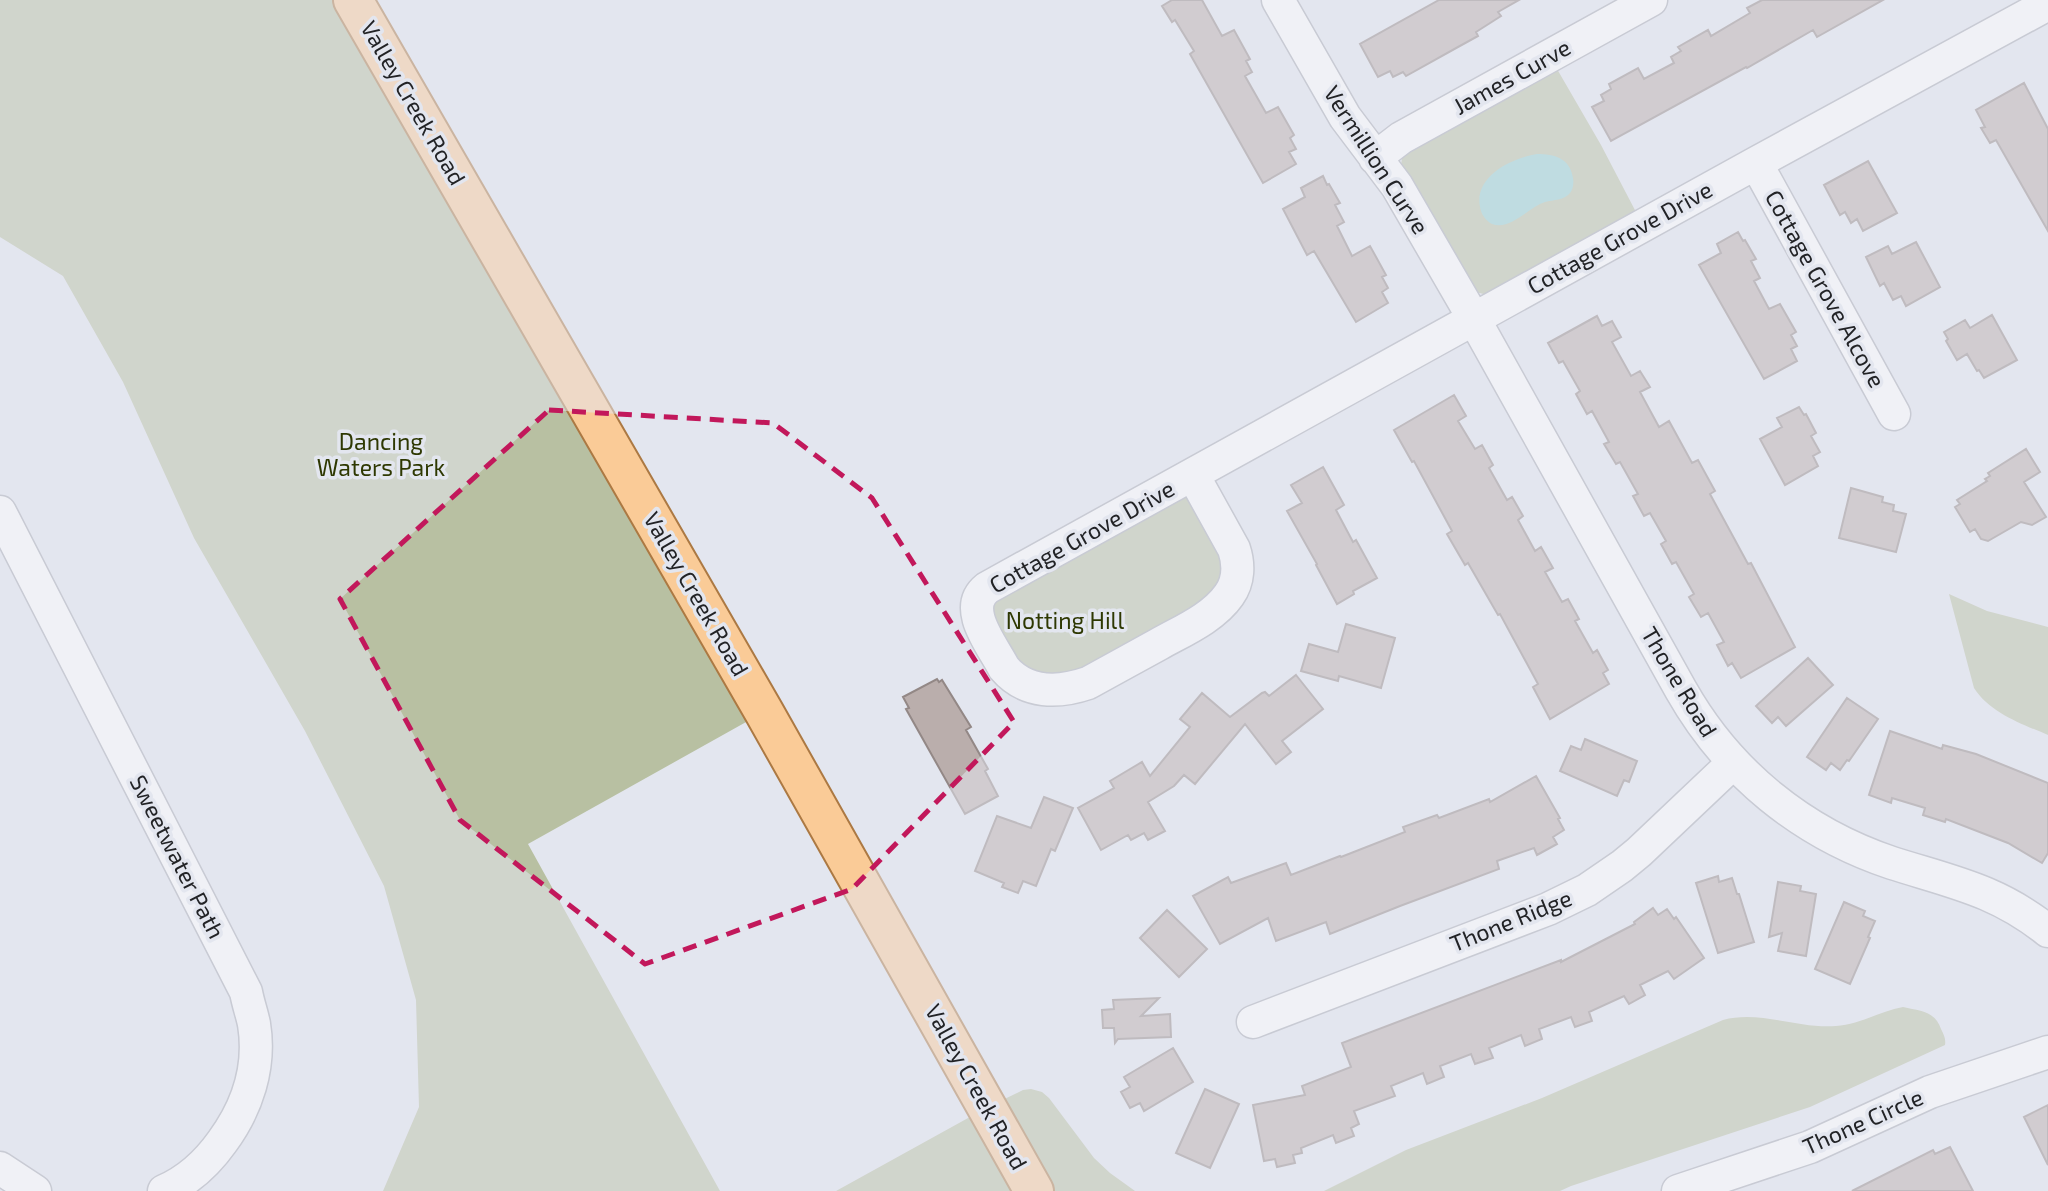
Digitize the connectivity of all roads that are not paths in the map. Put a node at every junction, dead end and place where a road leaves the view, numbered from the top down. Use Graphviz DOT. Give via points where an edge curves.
graph roads {
  1 [pos="353,0"];
  2 [pos="1278,0"];
  3 [pos="1651,0"];
  4 [pos="2046,11"];
  5 [pos="1375,158"];
  6 [pos="1756,163"];
  7 [pos="1474,319"];
  8 [pos="1894,414"];
  9 [pos="1193,475"];
  10 [pos="0,512"];
  11 [pos="1733,763"];
  12 [pos="2048,931"];
  13 [pos="1253,1022"];
  14 [pos="2048,1052"];
  15 [pos="0,1168"];
  16 [pos="35,1191"];
  17 [pos="164,1191"];
  18 [pos="1034,1191"];
  19 [pos="1678,1191"];
  1 -- 18 [label="main road, Valley Creek Road"];
  2 -- 5 [label="street, Vermillion Curve" via="1341,110"];
  3 -- 5 [label="street, James Curve" via="1406,135"];
  4 -- 6 [label="street, Cottage Grove Drive"];
  5 -- 7 [label="street, Vermillion Curve" via="1404,198"];
  6 -- 7 [label="street, Cottage Grove Drive"];
  6 -- 8 [label="street, Cottage Grove Alcove"];
  7 -- 9 [label="street, Cottage Grove Drive"];
  7 -- 11 [label="street, Thone Road" via="1690,706"];
  9 -- 9 [label="street, Cottage Grove Drive" via="982,592 976,608 979,621 1009,674 1027,685 1052,691 1075,688 1196,622 1229,595 1238,561"];
  10 -- 17 [label="street, Sweetwater Path" via="246,992 254,1025 250,1091 236,1124 212,1155 179,1185"];
  11 -- 12 [label="street, Thone Road" via="1773,799 1829,836 1892,863 1989,894"];
  11 -- 13 [label="street, Thone Ridge" via="1639,852 1587,890"];
  14 -- 19 [label="street, Thone Circle" via="1930,1092 1818,1144"];
  15 -- 16 [label="street"];
}
